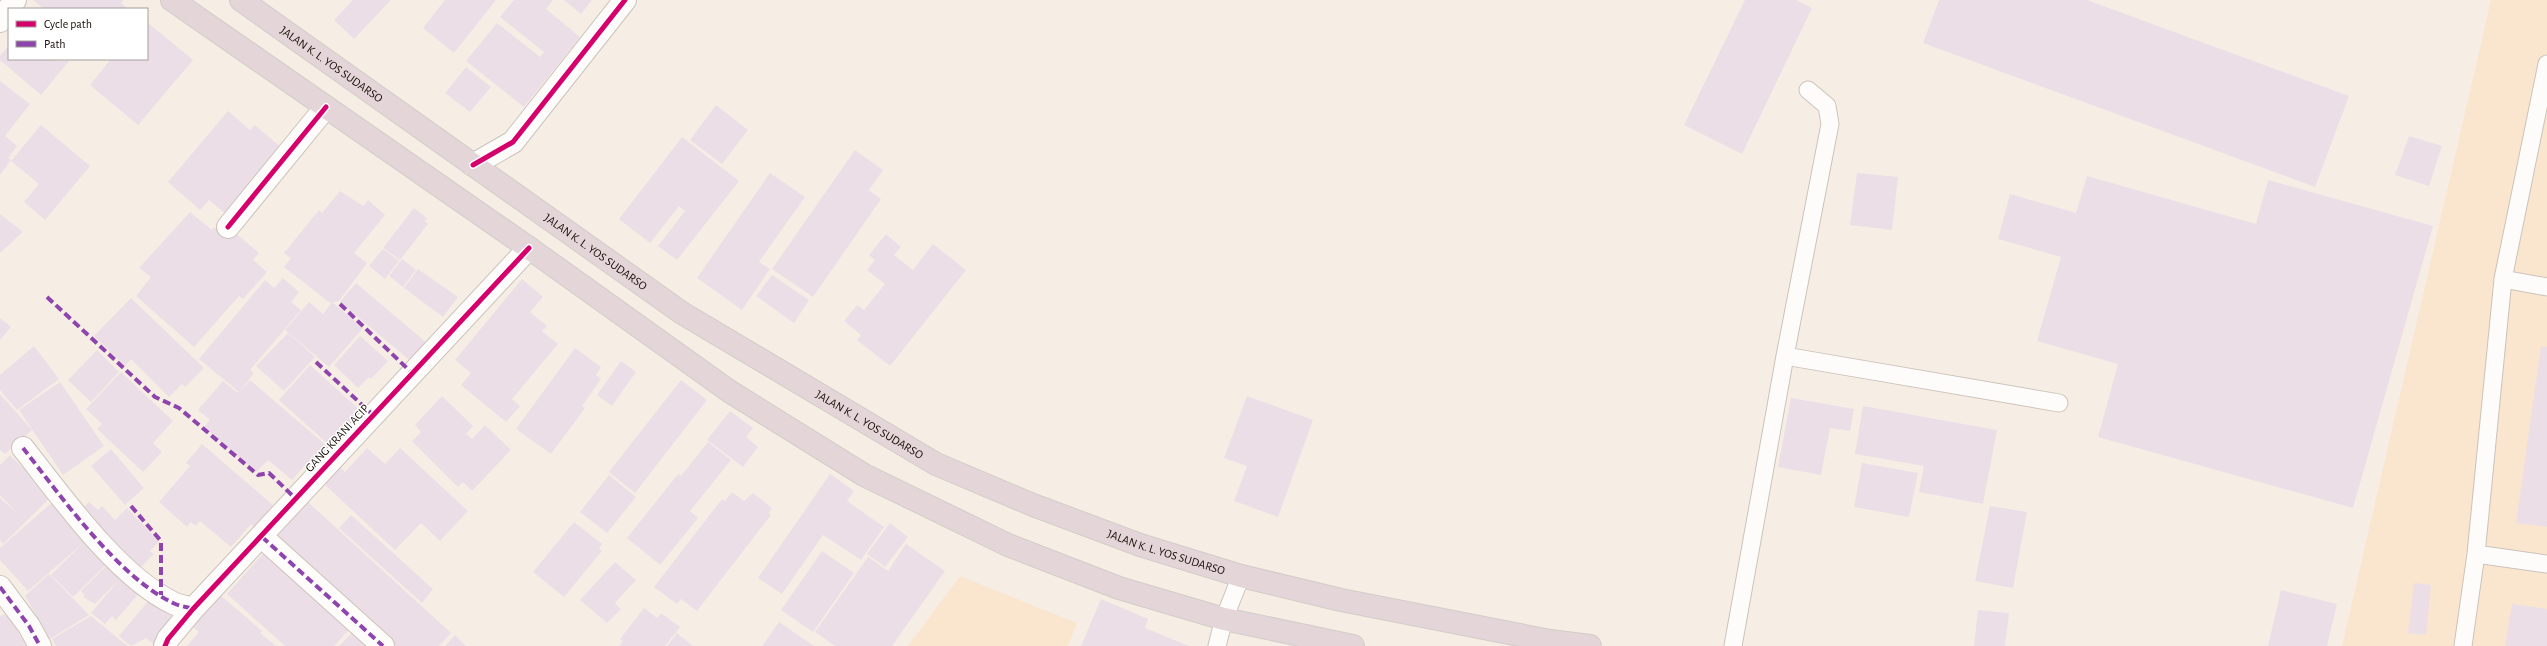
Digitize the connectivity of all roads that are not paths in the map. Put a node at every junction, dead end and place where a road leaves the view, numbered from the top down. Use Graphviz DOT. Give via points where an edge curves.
graph roads {
  1 [pos="172,0"];
  2 [pos="241,0"];
  3 [pos="625,0"];
  4 [pos="8,10"];
  5 [pos="0,21"];
  6 [pos="2547,64"];
  7 [pos="1808,90"];
  8 [pos="326,107"];
  9 [pos="473,165"];
  10 [pos="228,227"];
  11 [pos="529,248"];
  12 [pos="2503,279"];
  13 [pos="2547,287"];
  14 [pos="1785,356"];
  15 [pos="2058,403"];
  16 [pos="23,448"];
  17 [pos="262,537"];
  18 [pos="2476,554"];
  19 [pos="2547,564"];
  20 [pos="1241,576"];
  21 [pos="0,587"];
  22 [pos="193,609"];
  23 [pos="1224,619"];
  24 [pos="1549,643"];
  25 [pos="40,646"];
  26 [pos="165,646"];
  27 [pos="383,646"];
  28 [pos="1217,646"];
  29 [pos="1353,646"];
  30 [pos="1590,646"];
  31 [pos="1733,646"];
  32 [pos="2463,646"];
  1 -- 8 [label="highway"];
  2 -- 9 [label="highway, JALAN K. L. YOS SUDARSO"];
  3 -- 9 [label="street" via="513,142"];
  4 -- 5 [label="street"];
  6 -- 12 [label="lane"];
  7 -- 14 [label="lane" via="1827,106 1830,124"];
  8 -- 10 [label="street"];
  8 -- 11 [label="highway"];
  9 -- 20 [label="highway, JALAN K. L. YOS SUDARSO" via="682,313 936,464 1040,508 1140,545"];
  11 -- 17 [label="street, GANG KRANI ACIP" via="295,498"];
  11 -- 23 [label="highway" via="729,390 864,475 1008,545 1119,588"];
  12 -- 13 [label="lane"];
  12 -- 18 [label="lane"];
  14 -- 15 [label="lane"];
  14 -- 31 [label="lane"];
  16 -- 22 [label="street" via="69,506 130,575 173,603"];
  17 -- 22 [label="street, GANG KRANI ACIP"];
  17 -- 27 [label="street"];
  18 -- 19 [label="lane"];
  18 -- 32 [label="lane"];
  20 -- 23 [label="lane"];
  20 -- 24 [label="highway, JALAN K. L. YOS SUDARSO" via="1341,600"];
  21 -- 25 [label="street" via="29,626"];
  22 -- 26 [label="street, GANG KRANI ACIP"];
  23 -- 28 [label="lane"];
  23 -- 29 [label="highway"];
  24 -- 30 [label="highway, JALAN K. L. YOS SUDARSO"];
}
